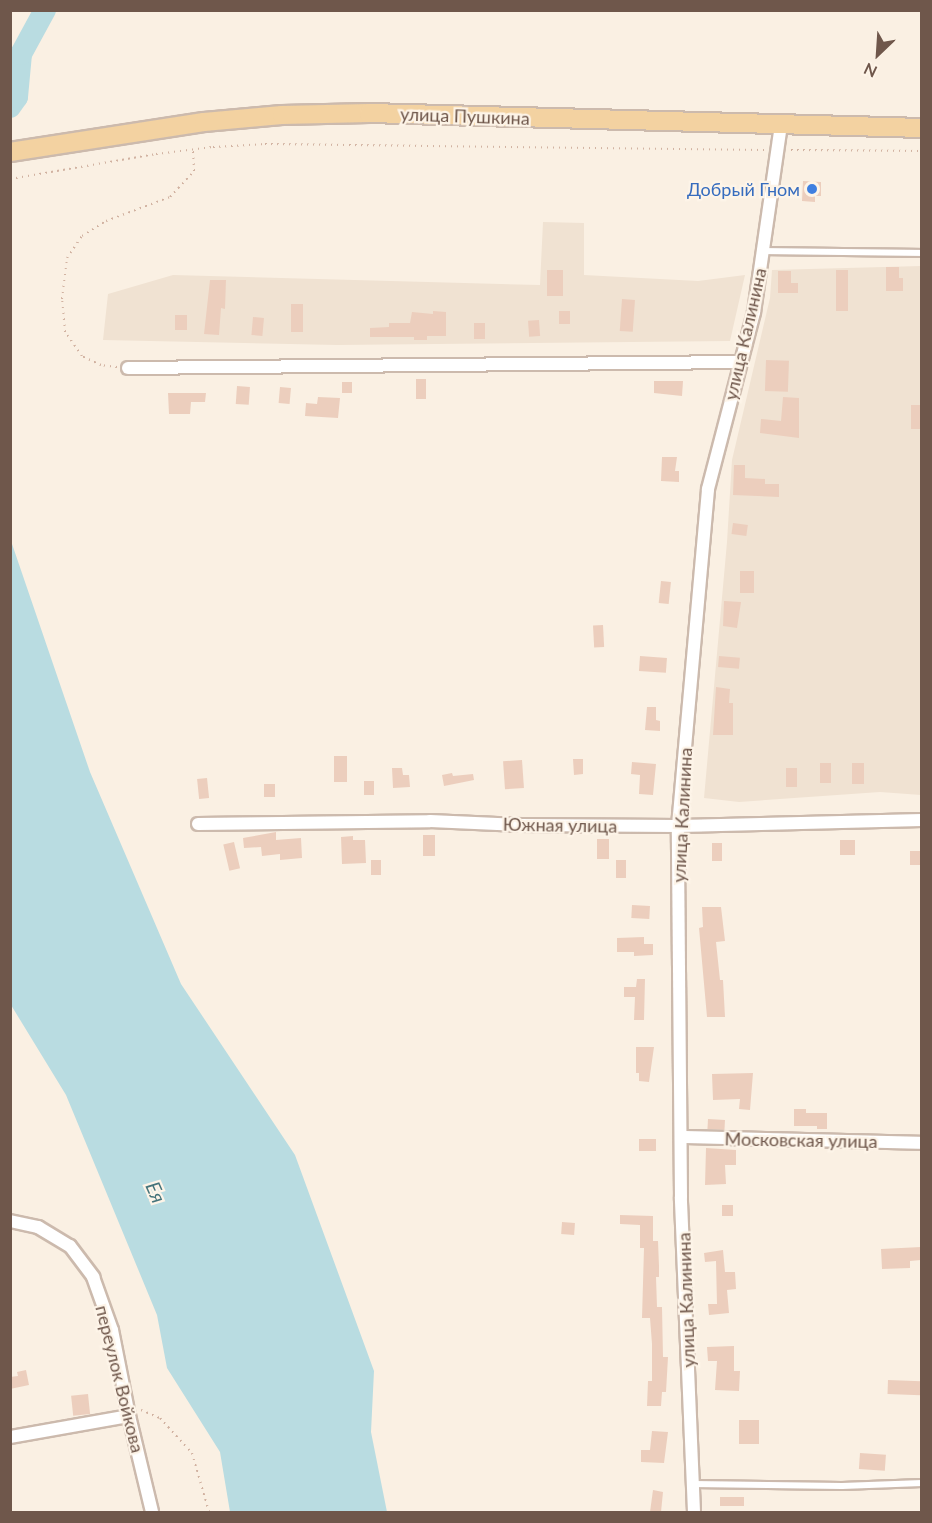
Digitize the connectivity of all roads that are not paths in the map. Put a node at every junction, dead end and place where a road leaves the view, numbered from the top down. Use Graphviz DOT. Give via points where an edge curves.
graph roads {
  1 [pos="781,125"];
  2 [pos="921,128"];
  3 [pos="10,152"];
  4 [pos="764,251"];
  5 [pos="921,253"];
  6 [pos="739,362"];
  7 [pos="128,368"];
  8 [pos="921,820"];
  9 [pos="198,824"];
  10 [pos="678,826"];
  11 [pos="681,1137"];
  12 [pos="921,1143"];
  13 [pos="10,1221"];
  14 [pos="129,1416"];
  15 [pos="10,1437"];
  16 [pos="921,1483"];
  17 [pos="693,1484"];
  18 [pos="152,1512"];
  19 [pos="694,1512"];
  1 -- 2 [label="main road, улица Пушкина"];
  1 -- 3 [label="main road, улица Пушкина" via="369,113 292,115 204,122"];
  1 -- 4 [label="street, улица Калинина"];
  4 -- 5 [label="lane"];
  4 -- 6 [label="street, улица Калинина" via="754,312"];
  6 -- 7 [label="street"];
  6 -- 10 [label="street, улица Калинина" via="708,489"];
  8 -- 10 [label="street, Южная улица"];
  9 -- 10 [label="street, Южная улица" via="430,821"];
  10 -- 11 [label="street, улица Калинина"];
  11 -- 12 [label="street, Московская улица"];
  11 -- 17 [label="street, улица Калинина"];
  13 -- 14 [label="street, переулок Войкова" via="38,1227 70,1246 93,1277 112,1330"];
  14 -- 15 [label="street"];
  14 -- 18 [label="street, переулок Войкова"];
  16 -- 17 [label="lane"];
  17 -- 19 [label="street, улица Калинина"];
}
